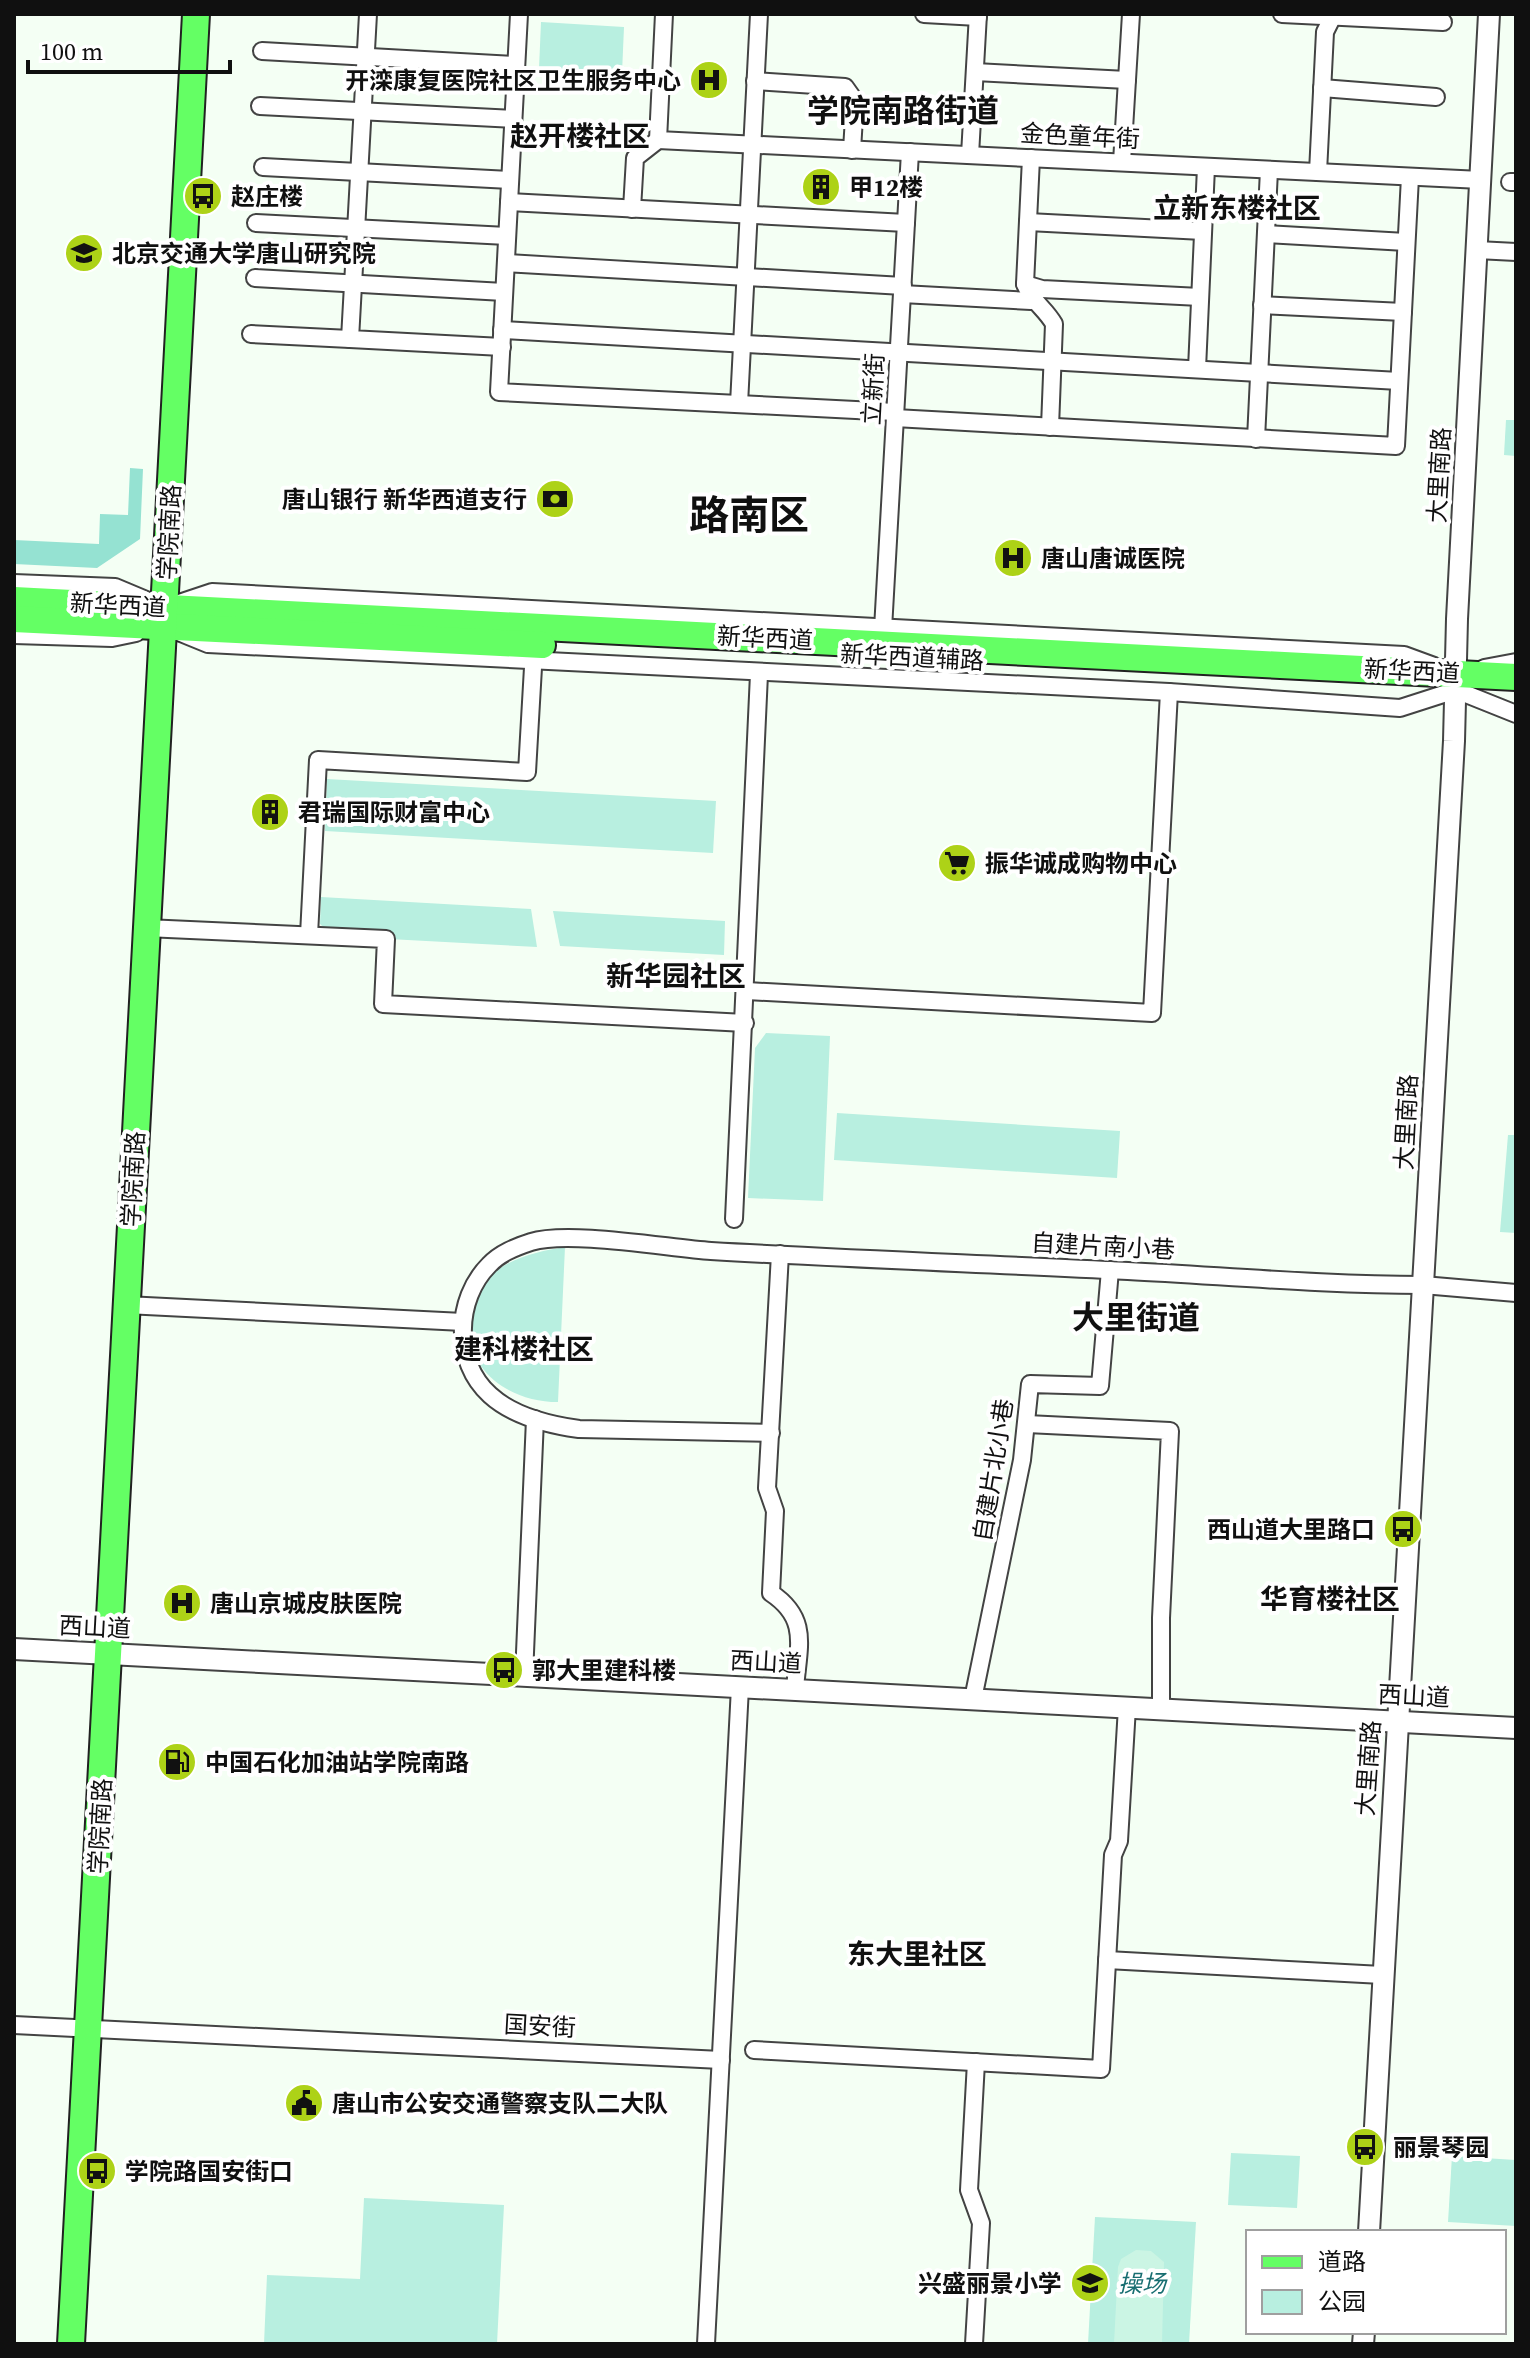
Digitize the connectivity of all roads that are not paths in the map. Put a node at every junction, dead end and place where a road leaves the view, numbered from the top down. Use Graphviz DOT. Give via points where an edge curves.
graph roads {
  1 [pos="196,14"];
  2 [pos="368,14"];
  3 [pos="519,14"];
  4 [pos="664,14"];
  5 [pos="759,14"];
  6 [pos="924,14"];
  7 [pos="1131,14"];
  8 [pos="1282,14"];
  9 [pos="1489,14"];
  10 [pos="1333,15"];
  11 [pos="978,16"];
  12 [pos="1443,22"];
  13 [pos="262,51"];
  14 [pos="365,57"];
  15 [pos="516,65"];
  16 [pos="975,72"];
  17 [pos="1127,80"];
  18 [pos="755,81"];
  19 [pos="1322,88"];
  20 [pos="1436,97"];
  21 [pos="260,106"];
  22 [pos="363,111"];
  23 [pos="513,119"];
  24 [pos="658,140"];
  25 [pos="752,145"];
  26 [pos="852,150"];
  27 [pos="910,152"];
  28 [pos="970,155"];
  29 [pos="1031,158"];
  30 [pos="1122,162"];
  31 [pos="263,167"];
  32 [pos="1206,167"];
  33 [pos="1269,170"];
  34 [pos="359,172"];
  35 [pos="1318,172"];
  36 [pos="1410,177"];
  37 [pos="510,180"];
  38 [pos="1481,180"];
  39 [pos="509,202"];
  40 [pos="632,209"];
  41 [pos="749,215"];
  42 [pos="1028,222"];
  43 [pos="256,223"];
  44 [pos="906,223"];
  45 [pos="356,229"];
  46 [pos="1203,231"];
  47 [pos="1266,234"];
  48 [pos="507,236"];
  49 [pos="1406,242"];
  50 [pos="1477,250"];
  51 [pos="1516,252"];
  52 [pos="506,263"];
  53 [pos="745,277"];
  54 [pos="255,278"];
  55 [pos="353,284"];
  56 [pos="1025,284"];
  57 [pos="902,290"];
  58 [pos="504,292"];
  59 [pos="1200,297"];
  60 [pos="1031,301"];
  61 [pos="1262,305"];
  62 [pos="1403,312"];
  63 [pos="251,334"];
  64 [pos="350,339"];
  65 [pos="502,339"];
  66 [pos="742,343"];
  67 [pos="899,353"];
  68 [pos="1053,361"];
  69 [pos="1197,369"];
  70 [pos="1259,373"];
  71 [pos="1399,381"];
  72 [pos="739,404"];
  73 [pos="895,415"];
  74 [pos="1050,427"];
  75 [pos="1256,439"];
  76 [pos="14,583"];
  77 [pos="14,600"];
  78 [pos="164,617"];
  79 [pos="14,619"];
  80 [pos="883,629"];
  81 [pos="14,635"];
  82 [pos="534,652"];
  83 [pos="1516,662"];
  84 [pos="759,674"];
  85 [pos="1516,677"];
  86 [pos="1455,682"];
  87 [pos="1169,692"];
  88 [pos="1516,693"];
  89 [pos="1516,714"];
  90 [pos="146,928"];
  91 [pos="309,935"];
  92 [pos="747,991"];
  93 [pos="745,1023"];
  94 [pos="734,1219"];
  95 [pos="780,1254"];
  96 [pos="1110,1270"];
  97 [pos="1423,1285"];
  98 [pos="1516,1286"];
  99 [pos="1516,1293"];
  100 [pos="126,1305"];
  101 [pos="463,1322"];
  102 [pos="535,1419"];
  103 [pos="1027,1424"];
  104 [pos="771,1433"];
  105 [pos="14,1649"];
  106 [pos="110,1654"];
  107 [pos="524,1676"];
  108 [pos="740,1687"];
  109 [pos="795,1689"];
  110 [pos="973,1699"];
  111 [pos="1127,1707"];
  112 [pos="1161,1708"];
  113 [pos="1398,1721"];
  114 [pos="1516,1728"];
  115 [pos="1107,1960"];
  116 [pos="1382,1975"];
  117 [pos="14,2015"];
  118 [pos="88,2024"];
  119 [pos="14,2025"];
  120 [pos="754,2050"];
  121 [pos="721,2060"];
  122 [pos="976,2062"];
  123 [pos="1369,2230"];
  124 [pos="71,2344"];
  125 [pos="706,2344"];
  126 [pos="974,2344"];
  1 -- 78 [label="main road, 学院南路"];
  2 -- 14 [label="street"];
  3 -- 15 [label="street"];
  4 -- 24 [label="street"];
  5 -- 18 [label="street"];
  6 -- 11 [label="street"];
  7 -- 17 [label="street"];
  8 -- 10 [label="street"];
  9 -- 38 [label="street, 大里南路"];
  10 -- 12 [label="street"];
  10 -- 19 [label="street" via="1325,32"];
  11 -- 16 [label="street"];
  13 -- 14 [label="street"];
  14 -- 15 [label="street"];
  14 -- 22 [label="street"];
  15 -- 23 [label="street"];
  16 -- 17 [label="street"];
  16 -- 28 [label="street"];
  17 -- 30 [label="street"];
  18 -- 25 [label="street"];
  18 -- 26 [label="street" via="845,87 855,101"];
  19 -- 20 [label="street"];
  19 -- 35 [label="street"];
  21 -- 22 [label="street"];
  22 -- 23 [label="street"];
  22 -- 34 [label="street"];
  23 -- 37 [label="street"];
  24 -- 25 [label="street, 金色童年街"];
  24 -- 40 [label="street" via="635,158"];
  25 -- 26 [label="street, 金色童年街"];
  25 -- 41 [label="street"];
  26 -- 27 [label="street, 金色童年街"];
  27 -- 28 [label="street, 金色童年街"];
  27 -- 44 [label="street, 立新街"];
  28 -- 29 [label="street, 金色童年街"];
  29 -- 30 [label="street, 金色童年街"];
  29 -- 42 [label="street"];
  30 -- 32 [label="street, 金色童年街"];
  31 -- 34 [label="street"];
  32 -- 33 [label="street, 金色童年街"];
  32 -- 46 [label="street"];
  33 -- 35 [label="street, 金色童年街"];
  33 -- 47 [label="street"];
  34 -- 37 [label="street"];
  34 -- 45 [label="street"];
  35 -- 36 [label="street, 金色童年街"];
  36 -- 38 [label="street, 金色童年街"];
  36 -- 49 [label="street"];
  37 -- 39 [label="street"];
  38 -- 50 [label="street, 大里南路"];
  39 -- 40 [label="street"];
  39 -- 48 [label="street"];
  40 -- 41 [label="street"];
  41 -- 44 [label="street"];
  41 -- 53 [label="street"];
  42 -- 46 [label="street"];
  42 -- 56 [label="street"];
  43 -- 45 [label="street"];
  44 -- 57 [label="street, 立新街"];
  45 -- 48 [label="street"];
  45 -- 55 [label="street"];
  46 -- 59 [label="street"];
  47 -- 49 [label="street"];
  47 -- 61 [label="street"];
  48 -- 52 [label="street"];
  49 -- 62 [label="street"];
  50 -- 51 [label="street"];
  50 -- 86 [label="street, 大里南路"];
  52 -- 53 [label="street"];
  52 -- 58 [label="street"];
  53 -- 57 [label="street"];
  53 -- 66 [label="street"];
  54 -- 55 [label="street"];
  55 -- 58 [label="street"];
  55 -- 64 [label="street"];
  56 -- 59 [label="street"];
  56 -- 60 [label="street"];
  57 -- 60 [label="street"];
  57 -- 67 [label="street, 立新街"];
  58 -- 65 [label="street"];
  59 -- 69 [label="street"];
  60 -- 68 [label="street" via="1047,311 1054,324"];
  61 -- 62 [label="street"];
  61 -- 70 [label="street"];
  62 -- 71 [label="street"];
  63 -- 64 [label="street"];
  64 -- 65 [label="street"];
  65 -- 66 [label="street"];
  65 -- 72 [label="street" via="499,392"];
  66 -- 67 [label="street"];
  66 -- 72 [label="street"];
  67 -- 68 [label="street"];
  67 -- 73 [label="street, 立新街"];
  68 -- 69 [label="street"];
  68 -- 74 [label="street"];
  69 -- 70 [label="street"];
  70 -- 71 [label="street"];
  70 -- 75 [label="street"];
  71 -- 75 [label="street" via="1396,446"];
  72 -- 73 [label="street"];
  73 -- 74 [label="street"];
  73 -- 80 [label="street, 立新街"];
  74 -- 75 [label="street"];
  76 -- 78 [label="street" via="115,587"];
  77 -- 78 [label="main road, 新华西道"];
  78 -- 79 [label="main road, 新华西道"];
  78 -- 80 [label="street, 新华西道辅路" via="212,592"];
  78 -- 81 [label="street, 新华西道辅路" via="112,638"];
  78 -- 82 [label="main road, 新华西道"];
  78 -- 86 [label="main road, 新华西道"];
  78 -- 90 [label="main road, 学院南路"];
  80 -- 86 [label="street, 新华西道辅路" via="1404,655"];
  82 -- 84 [label="street, 新华西道辅路"];
  82 -- 86 [label="main road, 新华西道"];
  82 -- 91 [label="street" via="527,772 318,760"];
  83 -- 86 [label="street, 新华西道辅路"];
  84 -- 87 [label="street, 新华西道辅路"];
  84 -- 92 [label="street"];
  85 -- 86 [label="main road, 新华西道"];
  86 -- 87 [label="street, 新华西道辅路" via="1400,708"];
  86 -- 88 [label="main road, 新华西道"];
  86 -- 89 [label="street, 新华西道辅路"];
  86 -- 97 [label="street, 大里南路"];
  87 -- 92 [label="street" via="1152,1013"];
  90 -- 91 [label="street"];
  90 -- 100 [label="main road, 学院南路"];
  91 -- 93 [label="street" via="386,939 383,1004"];
  92 -- 93 [label="street"];
  93 -- 94 [label="street"];
  95 -- 96 [label="street, 自建片南小巷"];
  95 -- 101 [label="street, 自建片南小巷" via="577,1238 535,1241 490,1264 470,1294"];
  95 -- 104 [label="street"];
  96 -- 97 [label="street, 自建片南小巷"];
  96 -- 103 [label="street, 自建片北小巷" via="1100,1386 1030,1384"];
  97 -- 98 [label="street"];
  97 -- 99 [label="street"];
  97 -- 113 [label="street, 大里南路"];
  100 -- 101 [label="street"];
  100 -- 106 [label="main road, 学院南路"];
  101 -- 102 [label="street" via="471,1369 482,1386"];
  102 -- 104 [label="street" via="579,1429"];
  102 -- 107 [label="street"];
  103 -- 110 [label="street, 自建片北小巷"];
  103 -- 112 [label="street" via="1170,1431"];
  104 -- 109 [label="street" via="771,1593 798,1619"];
  105 -- 106 [label="street, 西山道"];
  106 -- 107 [label="street, 西山道"];
  106 -- 118 [label="main road, 学院南路"];
  107 -- 108 [label="street, 西山道"];
  108 -- 109 [label="street, 西山道"];
  108 -- 121 [label="street"];
  109 -- 110 [label="street, 西山道"];
  110 -- 111 [label="street, 西山道"];
  111 -- 112 [label="street, 西山道"];
  111 -- 115 [label="street"];
  112 -- 113 [label="street, 西山道"];
  113 -- 114 [label="street, 西山道"];
  113 -- 116 [label="street, 大里南路"];
  115 -- 116 [label="street"];
  115 -- 122 [label="street" via="1101,2069"];
  116 -- 123 [label="street, 大里南路"];
  117 -- 118 [label="street, 国安街"];
  118 -- 119 [label="street, 国安街"];
  118 -- 121 [label="street, 国安街" via="333,2042"];
  118 -- 124 [label="main road, 学院南路"];
  120 -- 122 [label="street"];
  121 -- 125 [label="street"];
  122 -- 126 [label="street" via="969,2190 981,2223"];
}
